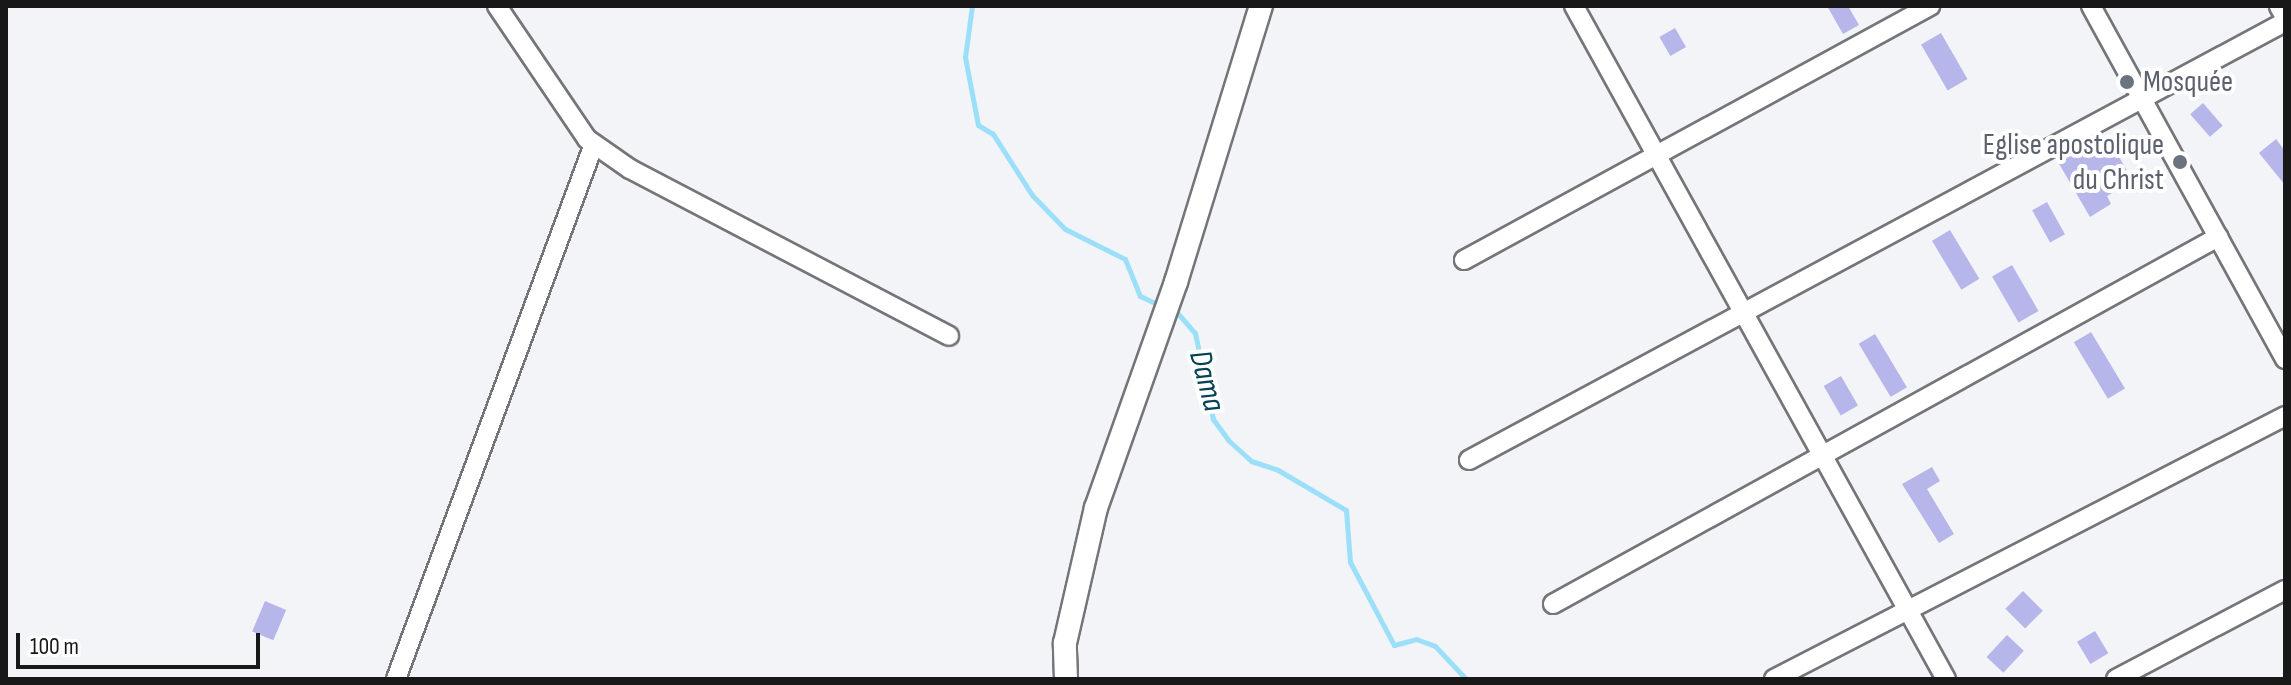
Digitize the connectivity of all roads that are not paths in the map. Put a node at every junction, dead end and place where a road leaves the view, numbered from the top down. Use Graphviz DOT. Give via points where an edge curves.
graph roads {
  1 [pos="497,6"];
  2 [pos="1261,6"];
  3 [pos="1574,6"];
  4 [pos="1930,6"];
  5 [pos="2091,6"];
  6 [pos="2281,6"];
  7 [pos="2285,13"];
  8 [pos="2285,22"];
  9 [pos="2141,97"];
  10 [pos="594,144"];
  11 [pos="1656,153"];
  12 [pos="2218,237"];
  13 [pos="1464,260"];
  14 [pos="1743,312"];
  15 [pos="949,336"];
  16 [pos="2285,359"];
  17 [pos="2285,416"];
  18 [pos="1822,456"];
  19 [pos="1469,460"];
  20 [pos="2285,590"];
  21 [pos="1553,604"];
  22 [pos="1906,608"];
  23 [pos="396,679"];
  24 [pos="1066,679"];
  25 [pos="1774,679"];
  26 [pos="1946,679"];
  27 [pos="2116,679"];
  1 -- 10 [label="street"];
  2 -- 24 [label="street" via="1176,282 1096,508 1065,643"];
  3 -- 11 [label="street"];
  4 -- 11 [label="street"];
  5 -- 9 [label="street"];
  6 -- 7 [label="street"];
  8 -- 9 [label="street"];
  9 -- 12 [label="street"];
  9 -- 14 [label="street"];
  10 -- 15 [label="street" via="796,259"];
  10 -- 23 [label="street"];
  11 -- 13 [label="street"];
  11 -- 14 [label="street"];
  12 -- 16 [label="street"];
  12 -- 18 [label="street"];
  14 -- 18 [label="street"];
  14 -- 19 [label="street"];
  17 -- 22 [label="street"];
  18 -- 21 [label="street"];
  18 -- 22 [label="street"];
  20 -- 27 [label="street"];
  22 -- 25 [label="street"];
  22 -- 26 [label="street"];
}
